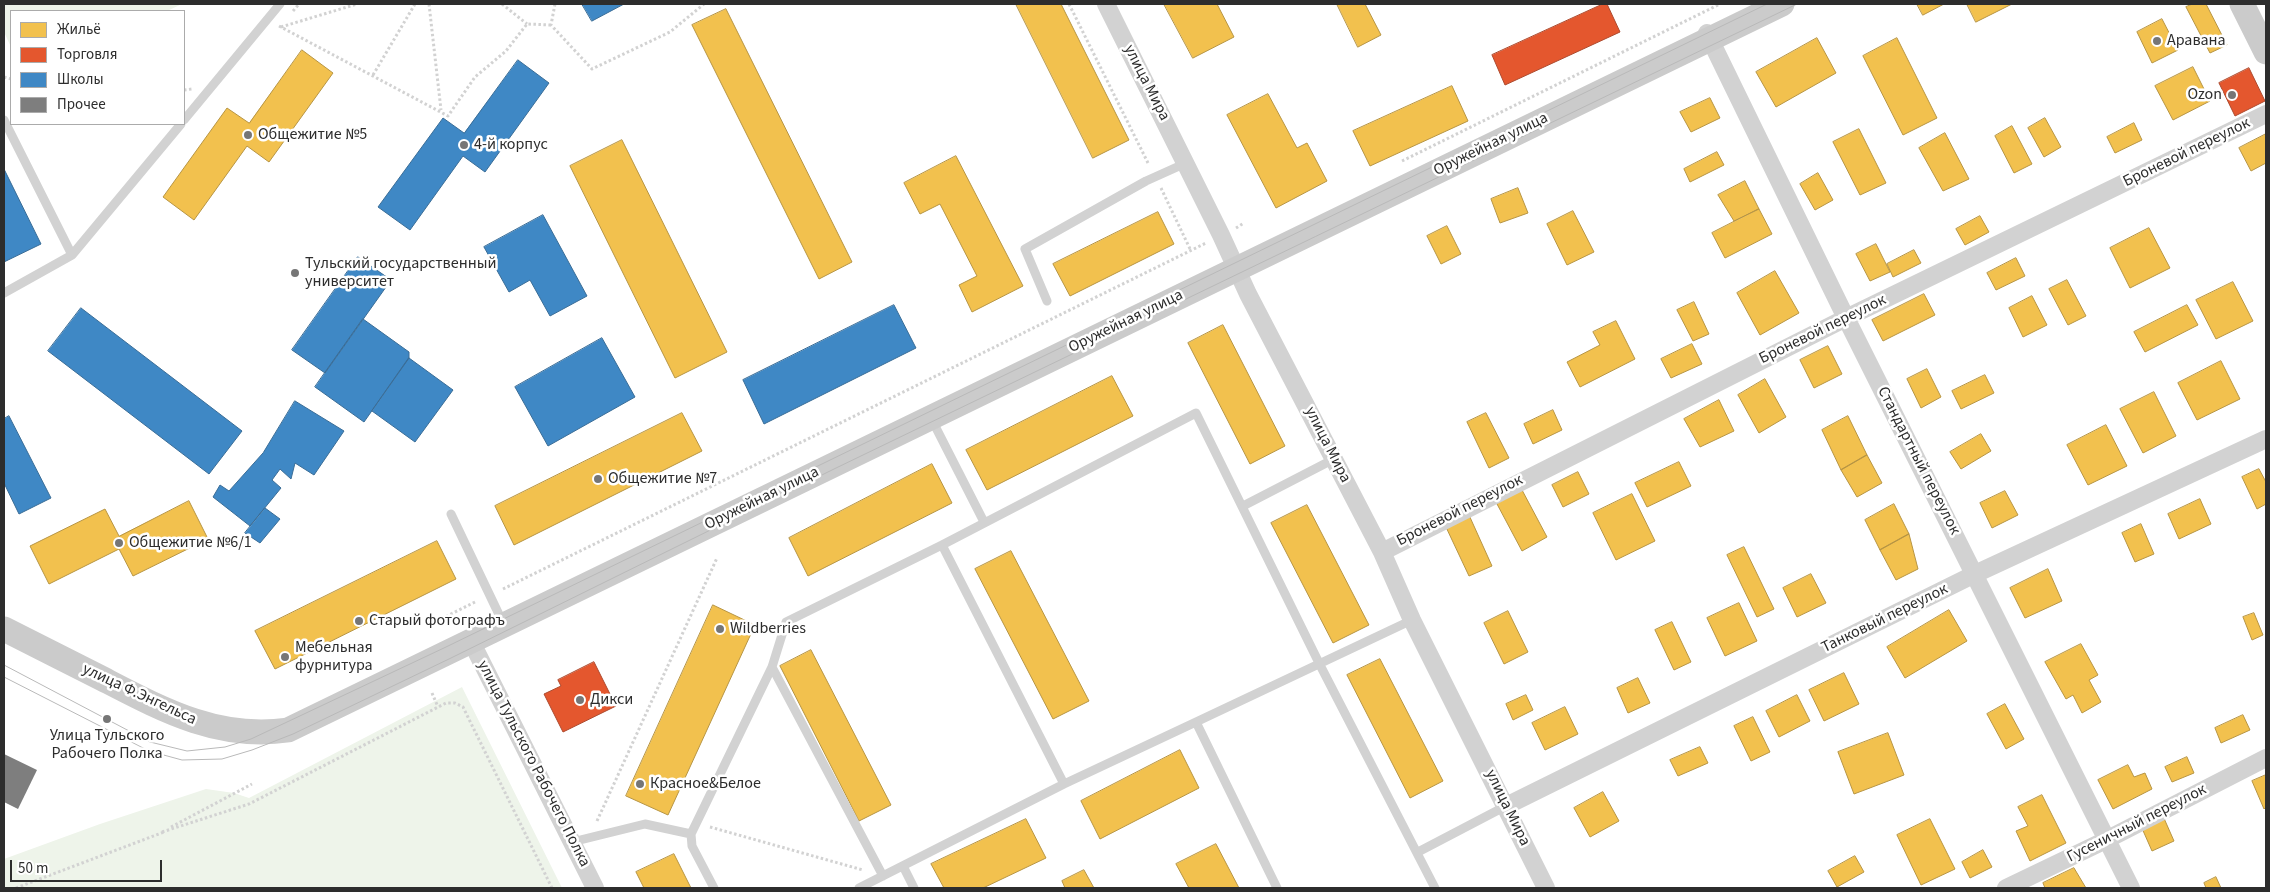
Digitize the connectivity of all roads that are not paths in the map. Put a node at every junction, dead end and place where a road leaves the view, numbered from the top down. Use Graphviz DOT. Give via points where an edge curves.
graph roads {
  1 [pos="280,4"];
  2 [pos="1106,4"];
  3 [pos="1782,4"];
  4 [pos="2242,4"];
  5 [pos="1709,36"];
  6 [pos="2264,41"];
  7 [pos="2266,114"];
  8 [pos="185,119"];
  9 [pos="4,120"];
  10 [pos="180,125"];
  11 [pos="1186,163"];
  12 [pos="72,255"];
  13 [pos="1236,269"];
  14 [pos="4,293"];
  15 [pos="1047,301"];
  16 [pos="1846,318"];
  17 [pos="930,417"];
  18 [pos="2266,439"];
  19 [pos="1334,460"];
  20 [pos="1243,506"];
  21 [pos="452,514"];
  22 [pos="984,522"];
  23 [pos="942,545"];
  24 [pos="1382,552"];
  25 [pos="1975,574"];
  26 [pos="1412,620"];
  27 [pos="504,625"];
  28 [pos="4,629"];
  29 [pos="471,641"];
  30 [pos="1320,665"];
  31 [pos="772,667"];
  32 [pos="1196,722"];
  33 [pos="2266,758"];
  34 [pos="1064,784"];
  35 [pos="1506,806"];
  36 [pos="691,834"];
  37 [pos="2106,840"];
  38 [pos="572,842"];
  39 [pos="1418,852"];
  40 [pos="903,866"];
  41 [pos="883,876"];
  42 [pos="595,888"];
  43 [pos="714,888"];
  44 [pos="859,888"];
  45 [pos="914,888"];
  46 [pos="1277,888"];
  47 [pos="1435,888"];
  48 [pos="1546,888"];
  49 [pos="2006,888"];
  50 [pos="2131,888"];
  1 -- 8 [label="lane"];
  2 -- 11 [label="street, улица Мира"];
  3 -- 5 [label="street, Оружейная улица"];
  4 -- 6 [label="street"];
  5 -- 13 [label="street, Оружейная улица"];
  5 -- 16 [label="street, Стандартный переулок"];
  7 -- 16 [label="street, Броневой переулок"];
  9 -- 12 [label="lane"];
  10 -- 12 [label="lane"];
  11 -- 13 [label="street, улица Мира"];
  11 -- 15 [label="lane" via="1025,249"];
  12 -- 14 [label="lane"];
  13 -- 17 [label="street, Оружейная улица"];
  13 -- 19 [label="street, улица Мира"];
  16 -- 24 [label="street, Броневой переулок"];
  16 -- 25 [label="street, Стандартный переулок"];
  17 -- 22 [label="lane"];
  17 -- 27 [label="street, Оружейная улица"];
  18 -- 25 [label="street, Танковый переулок"];
  19 -- 20 [label="lane"];
  19 -- 24 [label="street, улица Мира"];
  20 -- 22 [label="lane" via="1196,413"];
  20 -- 30 [label="lane"];
  21 -- 27 [label="lane"];
  22 -- 23 [label="lane"];
  23 -- 31 [label="lane" via="786,622"];
  23 -- 34 [label="lane"];
  24 -- 26 [label="street, улица Мира"];
  25 -- 35 [label="street, Танковый переулок"];
  25 -- 37 [label="street, Стандартный переулок"];
  26 -- 30 [label="lane"];
  26 -- 35 [label="street, улица Мира"];
  27 -- 29 [label="street, Оружейная улица"];
  28 -- 29 [label="street, улица Ф.Энгельса" via="194,722 266,733 288,730"];
  29 -- 38 [label="street, улица Тульского Рабочего Полка"];
  30 -- 32 [label="lane"];
  30 -- 39 [label="lane"];
  31 -- 36 [label="lane"];
  31 -- 41 [label="lane"];
  32 -- 34 [label="lane"];
  32 -- 46 [label="lane"];
  33 -- 37 [label="street, Гусеничный переулок"];
  34 -- 40 [label="lane"];
  35 -- 39 [label="lane"];
  35 -- 48 [label="street, улица Мира"];
  36 -- 38 [label="lane" via="645,824"];
  36 -- 43 [label="lane" via="692,846"];
  37 -- 49 [label="street, Гусеничный переулок"];
  37 -- 50 [label="street, Стандартный переулок"];
  38 -- 42 [label="street, улица Тульского Рабочего Полка"];
  39 -- 47 [label="lane"];
  40 -- 41 [label="lane"];
  40 -- 45 [label="lane"];
  41 -- 44 [label="lane"];
}
